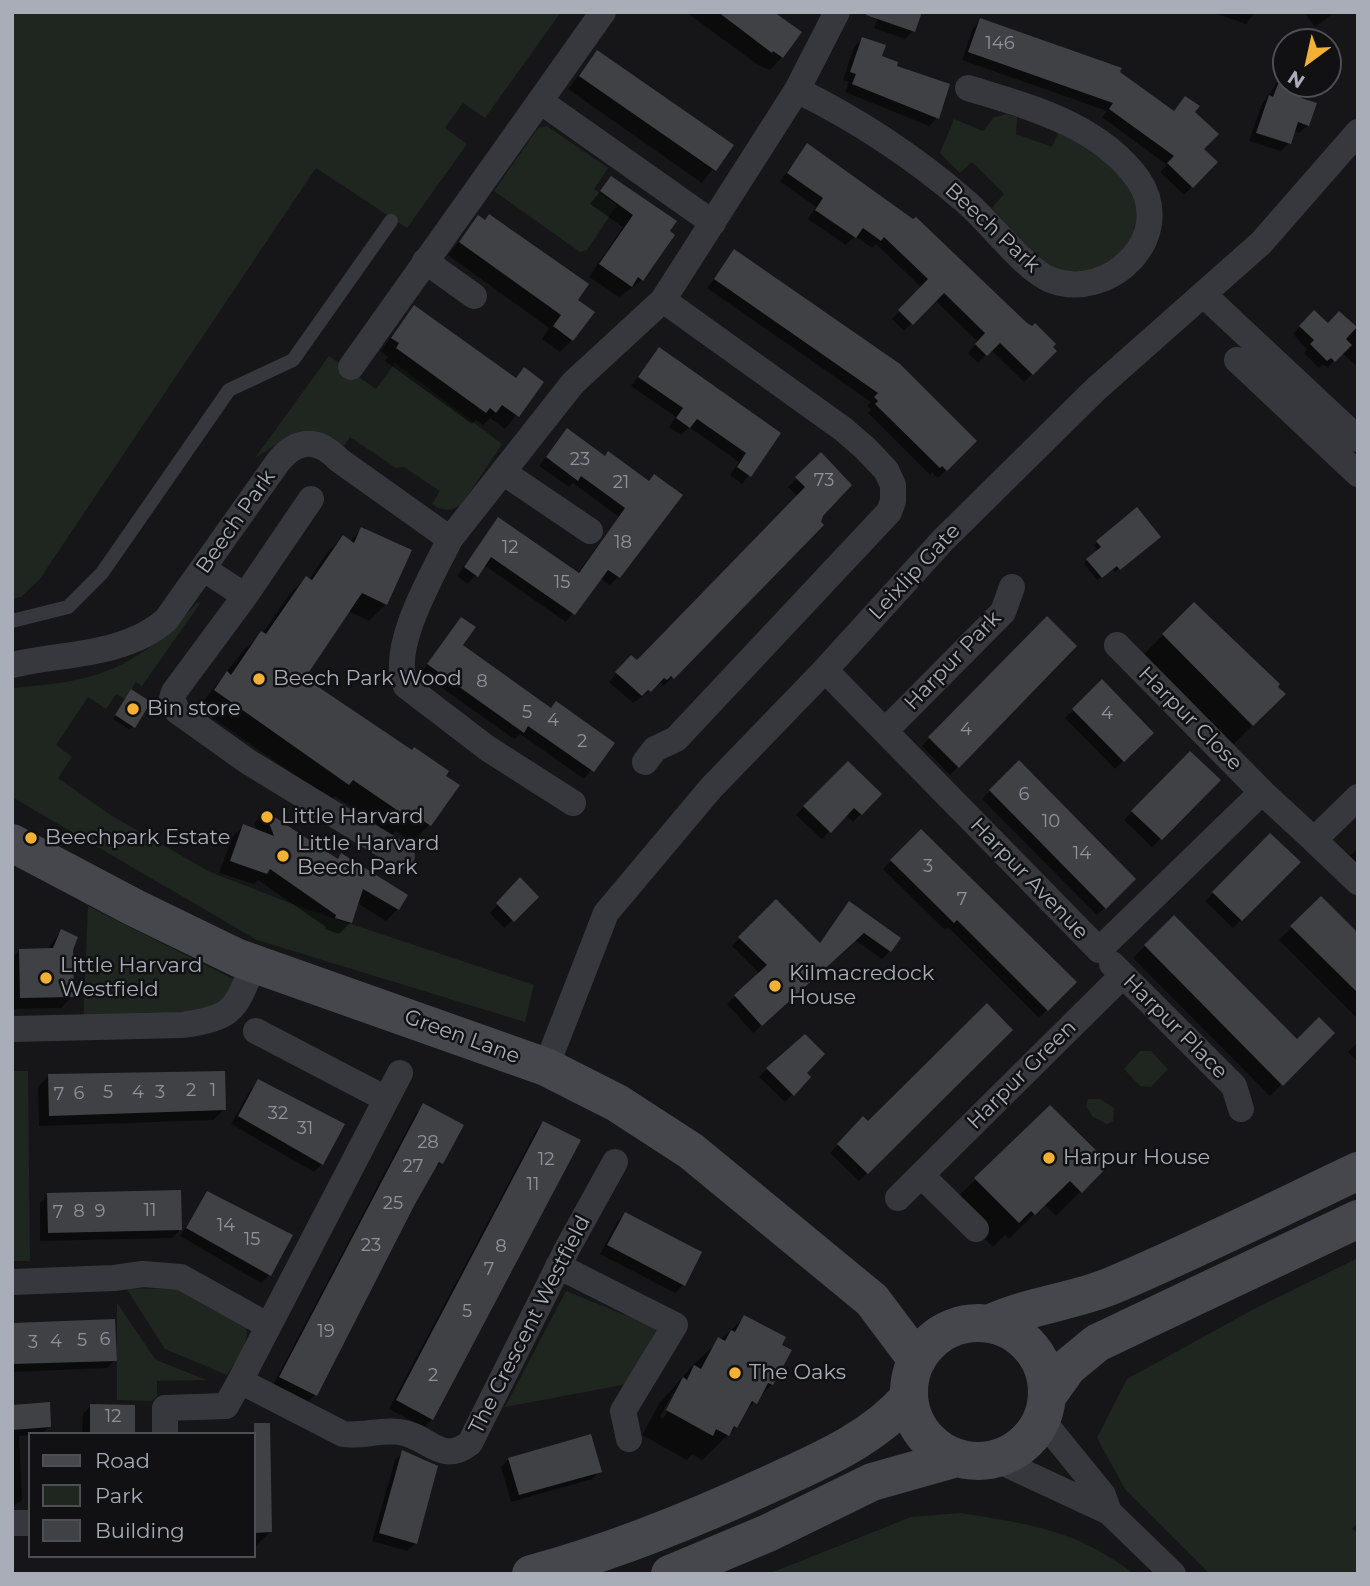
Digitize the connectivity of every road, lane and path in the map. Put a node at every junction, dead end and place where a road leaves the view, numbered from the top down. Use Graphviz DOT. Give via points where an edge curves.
graph roads {
  1 [pos="603,12"];
  2 [pos="837,12"];
  3 [pos="968,88"];
  4 [pos="797,90"];
  5 [pos="540,101"];
  6 [pos="1358,132"];
  7 [pos="391,221"];
  8 [pos="713,223"];
  9 [pos="425,261"];
  10 [pos="1204,295"];
  11 [pos="474,296"];
  12 [pos="663,300"];
  13 [pos="1237,360"];
  14 [pos="351,367"];
  15 [pos="1358,439"];
  16 [pos="503,472"];
  17 [pos="1358,474"];
  18 [pos="311,499"];
  19 [pos="590,531"];
  20 [pos="450,539"];
  21 [pos="204,569"];
  22 [pos="1012,587"];
  23 [pos="245,597"];
  24 [pos="12,621"];
  25 [pos="1117,645"];
  26 [pos="12,665"];
  27 [pos="825,670"];
  28 [pos="886,730"];
  29 [pos="645,762"];
  30 [pos="1262,792"];
  31 [pos="1358,797"];
  32 [pos="573,803"];
  33 [pos="1314,840"];
  34 [pos="12,843"];
  35 [pos="402,856"];
  36 [pos="1358,882"];
  37 [pos="1099,950"];
  38 [pos="254,964"];
  39 [pos="1123,975"];
  40 [pos="12,1029"];
  41 [pos="256,1031"];
  42 [pos="546,1067"];
  43 [pos="400,1073"];
  44 [pos="386,1099"];
  45 [pos="1241,1109"];
  46 [pos="615,1162"];
  47 [pos="1358,1171"];
  48 [pos="921,1175"];
  49 [pos="898,1198"];
  50 [pos="1358,1219"];
  51 [pos="976,1229"];
  52 [pos="558,1266"];
  53 [pos="12,1282"];
  54 [pos="872,1300"];
  55 [pos="989,1324"];
  56 [pos="267,1325"];
  57 [pos="947,1331"];
  58 [pos="917,1360"];
  59 [pos="240,1381"];
  60 [pos="909,1397"];
  61 [pos="1045,1408"];
  62 [pos="165,1432"];
  63 [pos="629,1439"];
  64 [pos="957,1458"];
  65 [pos="995,1459"];
  66 [pos="1109,1513"];
  67 [pos="531,1574"];
  68 [pos="670,1574"];
  69 [pos="1173,1574"];
  1 -- 5 [label="street"];
  2 -- 4 [label="street"];
  3 -- 4 [label="street, Beech Park" via="1071,122 1126,164 1147,198 1147,231 1135,257 1104,280 1073,284 1049,279 933,174 851,117"];
  4 -- 8 [label="street"];
  5 -- 8 [label="street"];
  5 -- 9 [label="street"];
  6 -- 10 [label="street, Leixlip Gate" via="1261,243"];
  7 -- 24 [label="lane" via="293,360 229,390 102,573 68,607"];
  8 -- 12 [label="street"];
  9 -- 11 [label="street"];
  9 -- 14 [label="street"];
  10 -- 15 [label="street"];
  10 -- 27 [label="street, Leixlip Gate" via="1096,389 943,540"];
  12 -- 16 [label="street" via="577,378"];
  12 -- 29 [label="street" via="850,435 886,470 893,485 893,501 889,512 676,739 655,749"];
  13 -- 17 [label="street"];
  16 -- 19 [label="street"];
  16 -- 20 [label="street"];
  18 -- 23 [label="street"];
  20 -- 21 [label="street, Beech Park" via="326,447 309,444 288,450"];
  20 -- 32 [label="street" via="416,608 400,673 412,694"];
  21 -- 23 [label="street"];
  21 -- 26 [label="street, Beech Park" via="166,620 145,635 128,643"];
  22 -- 28 [label="street, Harpur Park" via="1003,612"];
  23 -- 35 [label="street" via="174,692 177,711 247,761"];
  25 -- 30 [label="street, Harpur Close"];
  27 -- 28 [label="street, Harpur Avenue"];
  27 -- 42 [label="street, Leixlip Gate" via="711,788 606,913"];
  28 -- 37 [label="street, Harpur Avenue"];
  30 -- 33 [label="street"];
  30 -- 37 [label="street, Harpur Avenue"];
  31 -- 33 [label="street"];
  33 -- 36 [label="street"];
  34 -- 38 [label="main road, Green Lane"];
  37 -- 39 [label="street, Harpur Place"];
  38 -- 40 [label="street" via="236,1005 210,1021"];
  38 -- 42 [label="main road, Green Lane"];
  39 -- 45 [label="street, Harpur Place" via="1234,1086"];
  39 -- 48 [label="street, Harpur Green"];
  41 -- 44 [label="street"];
  42 -- 54 [label="main road, Green Lane" via="617,1103 691,1152"];
  43 -- 44 [label="street"];
  44 -- 56 [label="street"];
  46 -- 52 [label="street, The Crescent Westfield"];
  47 -- 55 [label="main road" via="1109,1286"];
  48 -- 49 [label="street, Harpur Green"];
  48 -- 51 [label="street"];
  50 -- 61 [label="main road" via="1097,1343 1068,1367"];
  52 -- 59 [label="street, The Crescent Westfield" via="470,1443 458,1453 401,1432 360,1437 343,1434"];
  52 -- 63 [label="street" via="675,1325 623,1412"];
  53 -- 56 [label="street" via="143,1274 181,1278"];
  54 -- 57 [label="main road, Green Lane"];
  54 -- 58 [label="main road, Green Lane"];
  55 -- 57 [label="main road"];
  55 -- 61 [label="main road" via="1016,1335 1038,1356 1045,1375"];
  56 -- 59 [label="street"];
  57 -- 58 [label="main road"];
  58 -- 60 [label="main road"];
  59 -- 62 [label="street" via="226,1406 165,1409"];
  60 -- 64 [label="main road" via="924,1435"];
  60 -- 67 [label="main road" via="881,1427 749,1494 612,1550"];
  61 -- 65 [label="main road" via="1028,1440"];
  61 -- 66 [label="street" via="1103,1495"];
  64 -- 65 [label="main road"];
  64 -- 68 [label="main road" via="872,1482"];
  65 -- 66 [label="street"];
  66 -- 69 [label="street"];
}
